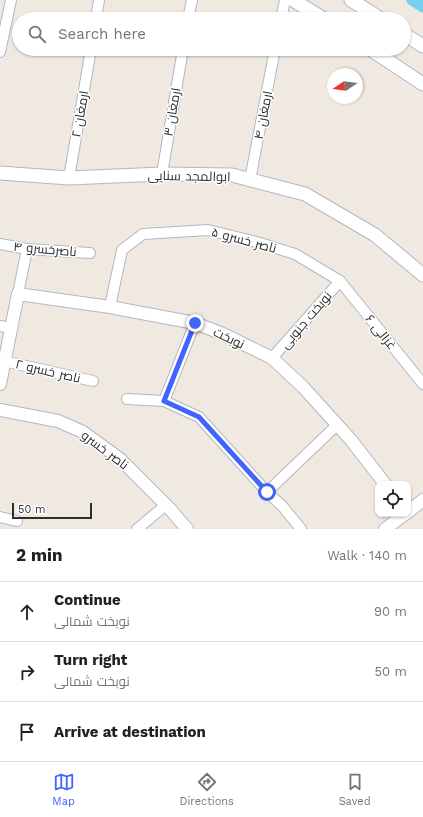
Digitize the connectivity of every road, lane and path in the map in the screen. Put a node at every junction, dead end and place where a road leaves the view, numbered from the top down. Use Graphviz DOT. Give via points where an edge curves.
graph roads {
  1 [pos="10,0"];
  2 [pos="99,0"];
  3 [pos="192,0"];
  4 [pos="285,0"];
  5 [pos="293,0"];
  6 [pos="351,0"];
  7 [pos="97,12"];
  8 [pos="189,12"];
  9 [pos="282,12"];
  10 [pos="313,12"];
  11 [pos="370,12"];
  12 [pos="411,38"];
  13 [pos="423,46"];
  14 [pos="0,52"];
  15 [pos="90,56"];
  16 [pos="182,56"];
  17 [pos="274,56"];
  18 [pos="381,56"];
  19 [pos="423,84"];
  20 [pos="0,173"];
  21 [pos="162,174"];
  22 [pos="69,178"];
  23 [pos="250,180"];
  24 [pos="0,244"];
  25 [pos="27,249"];
  26 [pos="90,253"];
  27 [pos="423,275"];
  28 [pos="340,281"];
  29 [pos="18,294"];
  30 [pos="110,307"];
  31 [pos="195,323"];
  32 [pos="5,327"];
  33 [pos="272,358"];
  34 [pos="4,361"];
  35 [pos="93,381"];
  36 [pos="0,384"];
  37 [pos="423,384"];
  38 [pos="127,399"];
  39 [pos="164,401"];
  40 [pos="0,410"];
  41 [pos="337,425"];
  42 [pos="383,481"];
  43 [pos="267,492"];
  44 [pos="423,500"];
  45 [pos="166,505"];
  46 [pos="411,510"];
  47 [pos="0,517"];
  48 [pos="401,517"];
  49 [pos="16,521"];
  50 [pos="137,529"];
  51 [pos="187,529"];
  52 [pos="301,529"];
  53 [pos="385,529"];
  1 -- 14 [label="street"];
  2 -- 7 [label="street"];
  3 -- 8 [label="street"];
  4 -- 9 [label="street"];
  5 -- 10 [label="main road"];
  6 -- 11 [label="main road"];
  12 -- 13 [label="main road"];
  15 -- 22 [label="street, ارمغان ۲"];
  16 -- 21 [label="street, ارمغان ۳"];
  17 -- 23 [label="street, ارمغان ۴"];
  18 -- 19 [label="main road"];
  20 -- 22 [label="main road, ابوالمجد سنایی"];
  21 -- 22 [label="main road, ابوالمجد سنایی"];
  21 -- 23 [label="main road, ابوالمجد سنایی" via="232,175"];
  23 -- 27 [label="main road, ابوالمجد سنایی" via="305,194 375,235"];
  24 -- 25 [label="street, ناصرخسرو ۴"];
  25 -- 26 [label="street, ناصرخسرو ۴"];
  25 -- 29 [label="street"];
  28 -- 30 [label="street, ناصر خسرو ۵" via="295,254 208,230 143,234 122,250"];
  28 -- 33 [label="street, نوبخت جنوبی"];
  28 -- 37 [label="street, غزالی ۶"];
  29 -- 30 [label="street, نوبخت"];
  29 -- 32 [label="street"];
  30 -- 31 [label="street, نوبخت"];
  31 -- 33 [label="street, نوبخت"];
  31 -- 39 [label="street"];
  32 -- 34 [label="street"];
  33 -- 41 [label="street, نوبخت" via="303,386"];
  34 -- 35 [label="street, ناصر خسرو ۲"];
  34 -- 36 [label="street"];
  38 -- 39 [label="street"];
  39 -- 43 [label="street" via="199,417"];
  40 -- 45 [label="street, ناصر خسرو" via="58,421 83,432 120,459"];
  41 -- 42 [label="street, نوبخت"];
  41 -- 43 [label="street"];
  43 -- 52 [label="street"];
  44 -- 46 [label="street"];
  45 -- 50 [label="street"];
  45 -- 51 [label="street, ناصر خسرو"];
  47 -- 49 [label="street"];
  48 -- 53 [label="street"];
}
